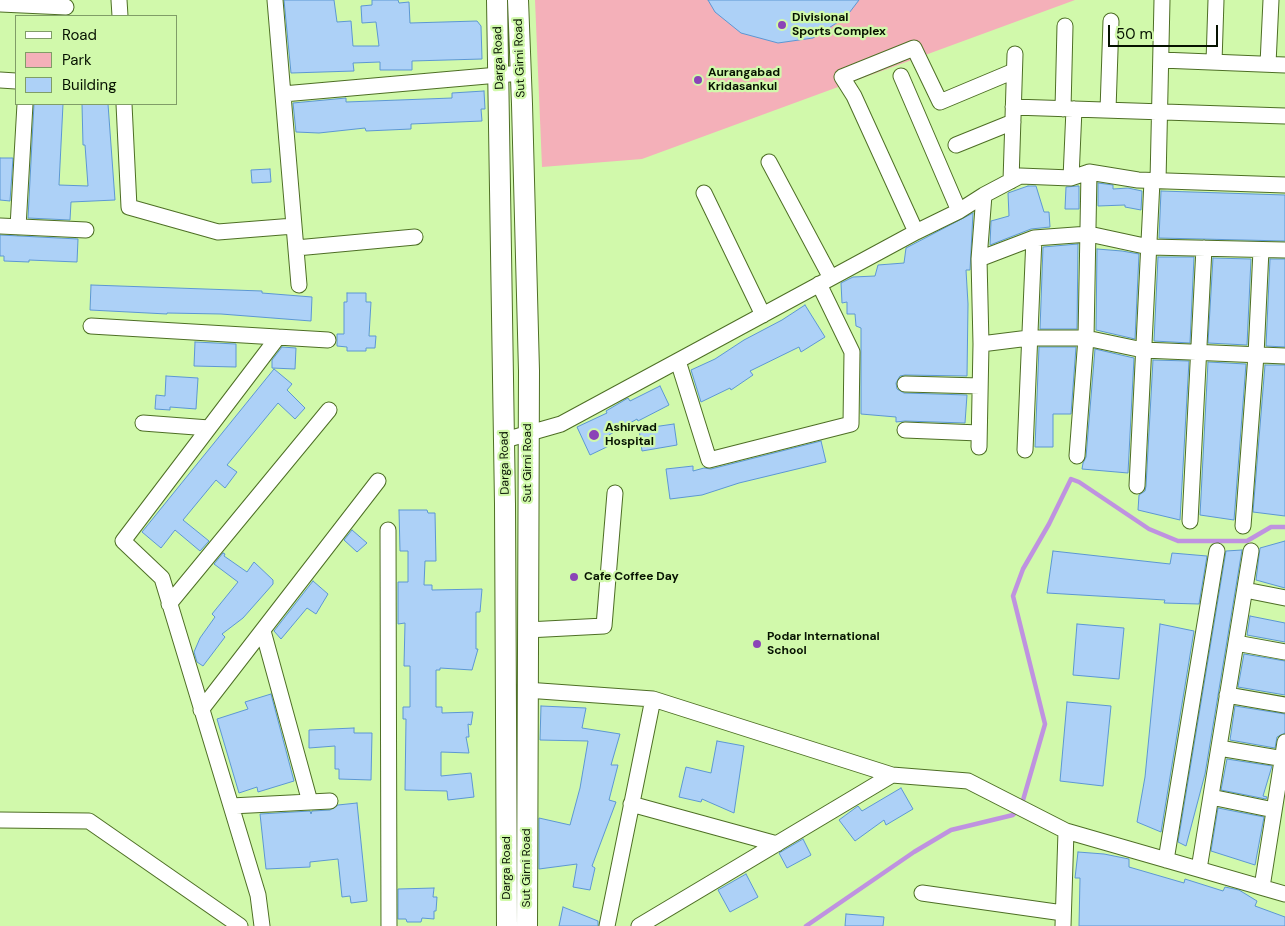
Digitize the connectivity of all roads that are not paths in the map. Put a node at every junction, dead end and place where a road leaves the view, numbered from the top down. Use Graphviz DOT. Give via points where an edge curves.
graph roads {
  1 [pos="119,0"];
  2 [pos="275,0"];
  3 [pos="497,0"];
  4 [pos="518,0"];
  5 [pos="1162,0"];
  6 [pos="1216,0"];
  7 [pos="1271,0"];
  8 [pos="0,4"];
  9 [pos="66,7"];
  10 [pos="120,15"];
  11 [pos="1111,21"];
  12 [pos="1065,26"];
  13 [pos="1014,54"];
  14 [pos="1161,60"];
  15 [pos="1214,62"];
  16 [pos="1268,64"];
  17 [pos="1285,65"];
  18 [pos="1014,70"];
  19 [pos="521,73"];
  20 [pos="500,75"];
  21 [pos="901,76"];
  22 [pos="0,80"];
  23 [pos="15,81"];
  24 [pos="283,94"];
  25 [pos="25,105"];
  26 [pos="124,105"];
  27 [pos="1069,109"];
  28 [pos="1108,110"];
  29 [pos="1160,112"];
  30 [pos="1013,115"];
  31 [pos="1285,116"];
  32 [pos="956,146"];
  33 [pos="769,162"];
  34 [pos="1089,172"];
  35 [pos="1071,178"];
  36 [pos="1011,181"];
  37 [pos="1155,181"];
  38 [pos="1285,185"];
  39 [pos="704,193"];
  40 [pos="984,196"];
  41 [pos="959,212"];
  42 [pos="0,226"];
  43 [pos="294,226"];
  44 [pos="18,227"];
  45 [pos="86,230"];
  46 [pos="916,232"];
  47 [pos="1089,234"];
  48 [pos="415,237"];
  49 [pos="1034,238"];
  50 [pos="1149,246"];
  51 [pos="296,248"];
  52 [pos="1204,248"];
  53 [pos="1261,250"];
  54 [pos="1285,250"];
  55 [pos="979,259"];
  56 [pos="825,281"];
  57 [pos="299,285"];
  58 [pos="763,315"];
  59 [pos="91,326"];
  60 [pos="278,338"];
  61 [pos="1028,338"];
  62 [pos="1086,338"];
  63 [pos="328,340"];
  64 [pos="981,344"];
  65 [pos="1144,350"];
  66 [pos="1199,352"];
  67 [pos="1256,355"];
  68 [pos="1285,356"];
  69 [pos="678,361"];
  70 [pos="904,384"];
  71 [pos="980,386"];
  72 [pos="329,410"];
  73 [pos="143,423"];
  74 [pos="209,428"];
  75 [pos="905,430"];
  76 [pos="528,434"];
  77 [pos="505,440"];
  78 [pos="1025,450"];
  79 [pos="1077,456"];
  80 [pos="378,481"];
  81 [pos="1136,486"];
  82 [pos="615,493"];
  83 [pos="1190,521"];
  84 [pos="1243,526"];
  85 [pos="388,530"];
  86 [pos="1217,551"];
  87 [pos="1251,551"];
  88 [pos="1244,590"];
  89 [pos="1285,598"];
  90 [pos="169,604"];
  91 [pos="263,630"];
  92 [pos="527,630"];
  93 [pos="1236,644"];
  94 [pos="1285,652"];
  95 [pos="526,690"];
  96 [pos="1228,694"];
  97 [pos="653,699"];
  98 [pos="1285,705"];
  99 [pos="202,710"];
  100 [pos="1285,742"];
  101 [pos="1219,748"];
  102 [pos="1284,759"];
  103 [pos="892,775"];
  104 [pos="1211,797"];
  105 [pos="330,801"];
  106 [pos="310,802"];
  107 [pos="631,804"];
  108 [pos="231,806"];
  109 [pos="1274,810"];
  110 [pos="0,820"];
  111 [pos="1066,831"];
  112 [pos="777,844"];
  113 [pos="1166,860"];
  114 [pos="1199,869"];
  115 [pos="1262,887"];
  116 [pos="922,893"];
  117 [pos="1285,894"];
  118 [pos="1063,919"];
  119 [pos="240,926"];
  120 [pos="262,926"];
  121 [pos="389,926"];
  122 [pos="507,926"];
  123 [pos="527,926"];
  124 [pos="607,926"];
  125 [pos="639,926"];
  1 -- 10 [label="street"];
  2 -- 24 [label="street"];
  3 -- 20 [label="main road, Darga Road"];
  4 -- 19 [label="main road, Sut Girni Road"];
  5 -- 14 [label="street"];
  6 -- 15 [label="street"];
  7 -- 16 [label="street"];
  8 -- 9 [label="street"];
  11 -- 28 [label="street"];
  12 -- 27 [label="street"];
  13 -- 18 [label="street"];
  14 -- 15 [label="street"];
  14 -- 29 [label="street"];
  15 -- 16 [label="street"];
  16 -- 17 [label="street"];
  18 -- 30 [label="street"];
  18 -- 46 [label="street" via="940,102 914,48 842,76"];
  19 -- 20 [label="street"];
  19 -- 76 [label="main road, Sut Girni Road"];
  20 -- 24 [label="street"];
  20 -- 77 [label="main road, Darga Road"];
  21 -- 41 [label="street"];
  22 -- 23 [label="street"];
  24 -- 43 [label="street"];
  25 -- 44 [label="street"];
  26 -- 43 [label="street" via="129,206 218,232"];
  27 -- 28 [label="street"];
  27 -- 30 [label="street"];
  27 -- 35 [label="street"];
  28 -- 29 [label="street"];
  29 -- 31 [label="street"];
  29 -- 37 [label="street"];
  30 -- 32 [label="street"];
  30 -- 36 [label="street"];
  33 -- 56 [label="street"];
  34 -- 35 [label="street"];
  34 -- 37 [label="street"];
  34 -- 47 [label="street"];
  35 -- 36 [label="street" via="1020,176"];
  36 -- 40 [label="street"];
  37 -- 38 [label="street"];
  37 -- 50 [label="street"];
  39 -- 58 [label="street"];
  40 -- 41 [label="street"];
  40 -- 55 [label="street"];
  41 -- 46 [label="street"];
  42 -- 44 [label="street"];
  43 -- 51 [label="street"];
  44 -- 45 [label="street"];
  46 -- 56 [label="street"];
  47 -- 49 [label="street"];
  47 -- 50 [label="street"];
  47 -- 62 [label="street"];
  48 -- 51 [label="street"];
  49 -- 55 [label="street"];
  49 -- 61 [label="street"];
  50 -- 52 [label="street"];
  50 -- 65 [label="street"];
  51 -- 57 [label="street"];
  52 -- 53 [label="street"];
  52 -- 66 [label="street"];
  53 -- 54 [label="street"];
  53 -- 67 [label="street"];
  55 -- 64 [label="street"];
  56 -- 58 [label="street"];
  56 -- 69 [label="street" via="852,352 851,424 709,460"];
  58 -- 69 [label="street"];
  59 -- 60 [label="street"];
  60 -- 63 [label="street"];
  60 -- 74 [label="street"];
  61 -- 62 [label="street"];
  61 -- 64 [label="street"];
  61 -- 78 [label="street"];
  62 -- 65 [label="street"];
  62 -- 79 [label="street"];
  64 -- 71 [label="street"];
  65 -- 66 [label="street"];
  65 -- 81 [label="street"];
  66 -- 67 [label="street"];
  66 -- 83 [label="street"];
  67 -- 68 [label="street"];
  67 -- 84 [label="street"];
  69 -- 76 [label="street" via="561,424"];
  70 -- 71 [label="street"];
  71 -- 75 [label="street" via="979,440"];
  72 -- 90 [label="street"];
  73 -- 74 [label="street"];
  74 -- 90 [label="street" via="123,541 162,578"];
  76 -- 77 [label="street"];
  76 -- 92 [label="main road, Sut Girni Road"];
  77 -- 122 [label="main road, Darga Road"];
  80 -- 91 [label="street"];
  82 -- 92 [label="street" via="604,626"];
  85 -- 121 [label="street"];
  86 -- 113 [label="street"];
  87 -- 88 [label="street"];
  88 -- 89 [label="street"];
  88 -- 93 [label="street"];
  90 -- 99 [label="street"];
  91 -- 99 [label="street"];
  91 -- 106 [label="street"];
  92 -- 95 [label="main road, Sut Girni Road"];
  93 -- 94 [label="street"];
  93 -- 96 [label="street"];
  95 -- 97 [label="street"];
  95 -- 123 [label="main road, Sut Girni Road"];
  96 -- 98 [label="street"];
  96 -- 101 [label="street"];
  97 -- 103 [label="street"];
  97 -- 107 [label="street"];
  99 -- 108 [label="street"];
  100 -- 102 [label="street"];
  101 -- 102 [label="street"];
  101 -- 104 [label="street"];
  102 -- 109 [label="street"];
  103 -- 111 [label="street" via="968,781"];
  103 -- 112 [label="street"];
  104 -- 109 [label="street"];
  104 -- 114 [label="street"];
  105 -- 106 [label="street"];
  106 -- 108 [label="street"];
  107 -- 112 [label="street"];
  107 -- 124 [label="street"];
  108 -- 120 [label="street" via="258,895"];
  109 -- 115 [label="street"];
  110 -- 119 [label="street" via="89,821"];
  111 -- 113 [label="street"];
  111 -- 118 [label="street"];
  112 -- 125 [label="street"];
  113 -- 114 [label="street"];
  114 -- 115 [label="street"];
  115 -- 117 [label="street"];
  116 -- 118 [label="street"];
}
